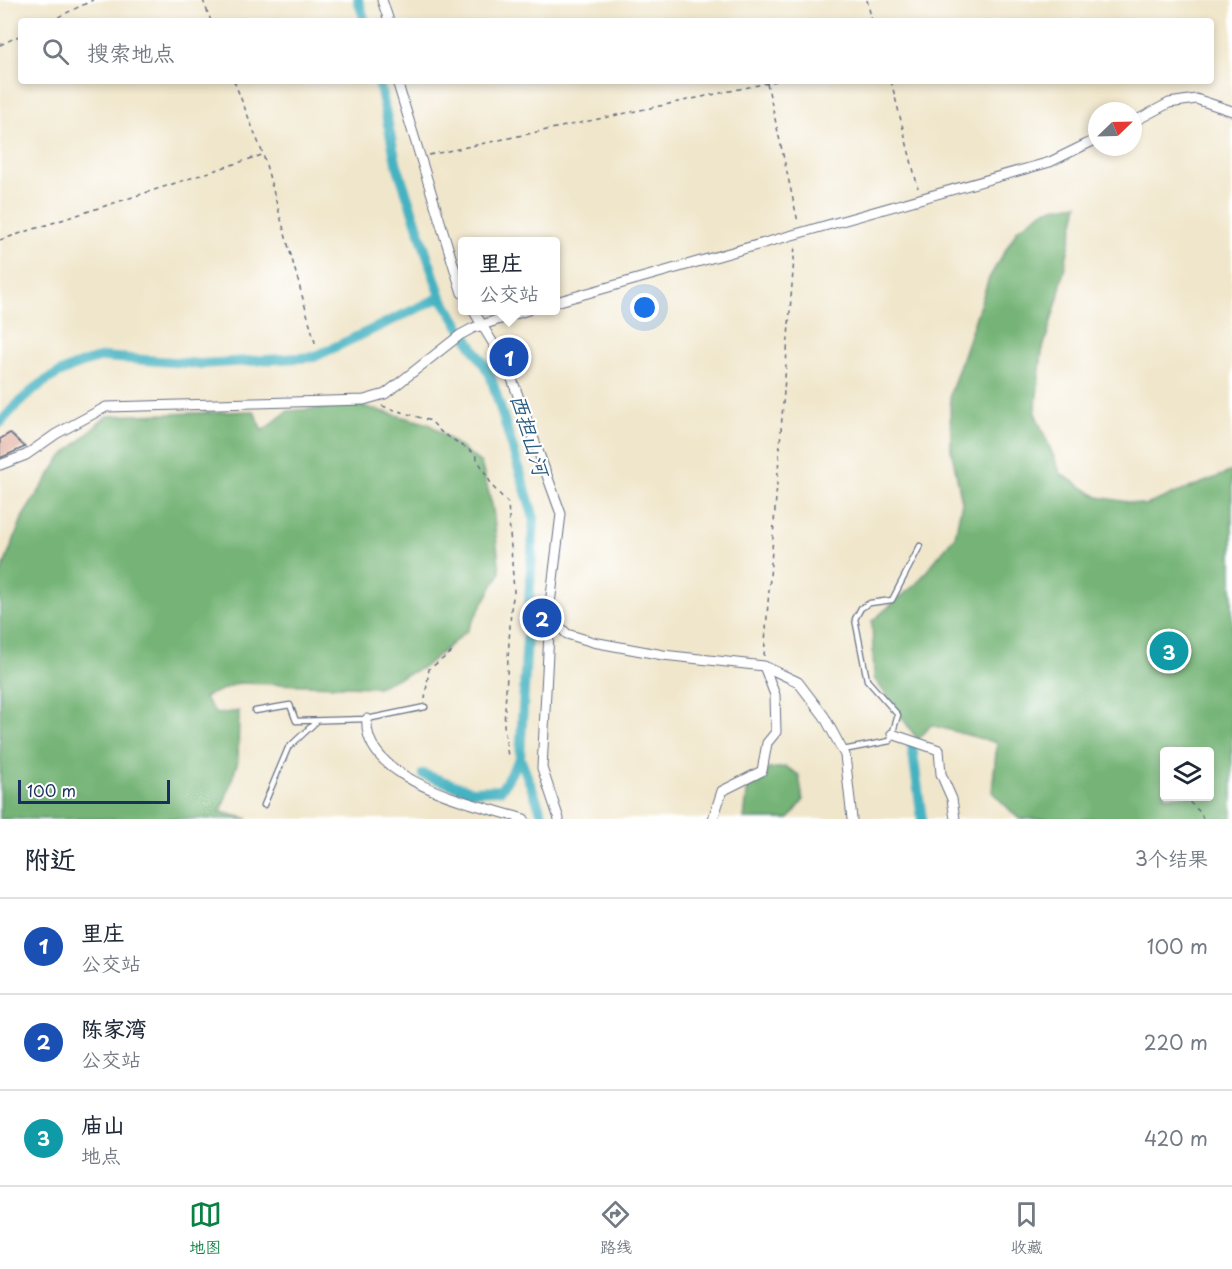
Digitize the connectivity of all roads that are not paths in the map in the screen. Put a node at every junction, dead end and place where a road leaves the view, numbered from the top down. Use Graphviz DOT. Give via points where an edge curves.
graph roads {
  1 [pos="383,3"];
  2 [pos="388,18"];
  3 [pos="398,84"];
  4 [pos="1232,111"];
  5 [pos="1142,117"];
  6 [pos="1088,143"];
  7 [pos="458,280"];
  8 [pos="560,301"];
  9 [pos="473,315"];
  10 [pos="513,315"];
  11 [pos="477,327"];
  12 [pos="0,465"];
  13 [pos="920,546"];
  14 [pos="550,604"];
  15 [pos="764,666"];
  16 [pos="425,706"];
  17 [pos="255,711"];
  18 [pos="367,720"];
  19 [pos="317,721"];
  20 [pos="892,734"];
  21 [pos="843,750"];
  22 [pos="264,805"];
  23 [pos="524,819"];
  24 [pos="559,819"];
  25 [pos="714,819"];
  26 [pos="852,819"];
  27 [pos="955,819"];
  1 -- 2 [label="street"];
  3 -- 7 [label="street"];
  4 -- 5 [label="street" via="1196,99 1169,103"];
  6 -- 8 [label="street" via="1050,162"];
  9 -- 11 [label="street"];
  10 -- 11 [label="street"];
  11 -- 12 [label="street" via="460,335 385,394 364,400 106,407 26,455"];
  11 -- 14 [label="street" via="508,368 561,514"];
  13 -- 20 [label="lane" via="892,600 870,603 861,608 855,620 867,680 897,715"];
  14 -- 15 [label="street" via="554,621 567,634 593,642 663,655"];
  14 -- 24 [label="street" via="542,768"];
  15 -- 21 [label="street" via="798,682"];
  15 -- 25 [label="street" via="775,694 777,732 767,743 762,771 722,791"];
  16 -- 18 [label="lane"];
  17 -- 19 [label="lane" via="290,705 296,721"];
  18 -- 19 [label="lane"];
  18 -- 23 [label="street" via="366,734 377,752 424,788"];
  19 -- 22 [label="lane" via="288,748"];
  20 -- 21 [label="lane" via="890,741"];
  20 -- 27 [label="street" via="939,750 941,774 952,799"];
  21 -- 26 [label="street" via="853,803"];
}
